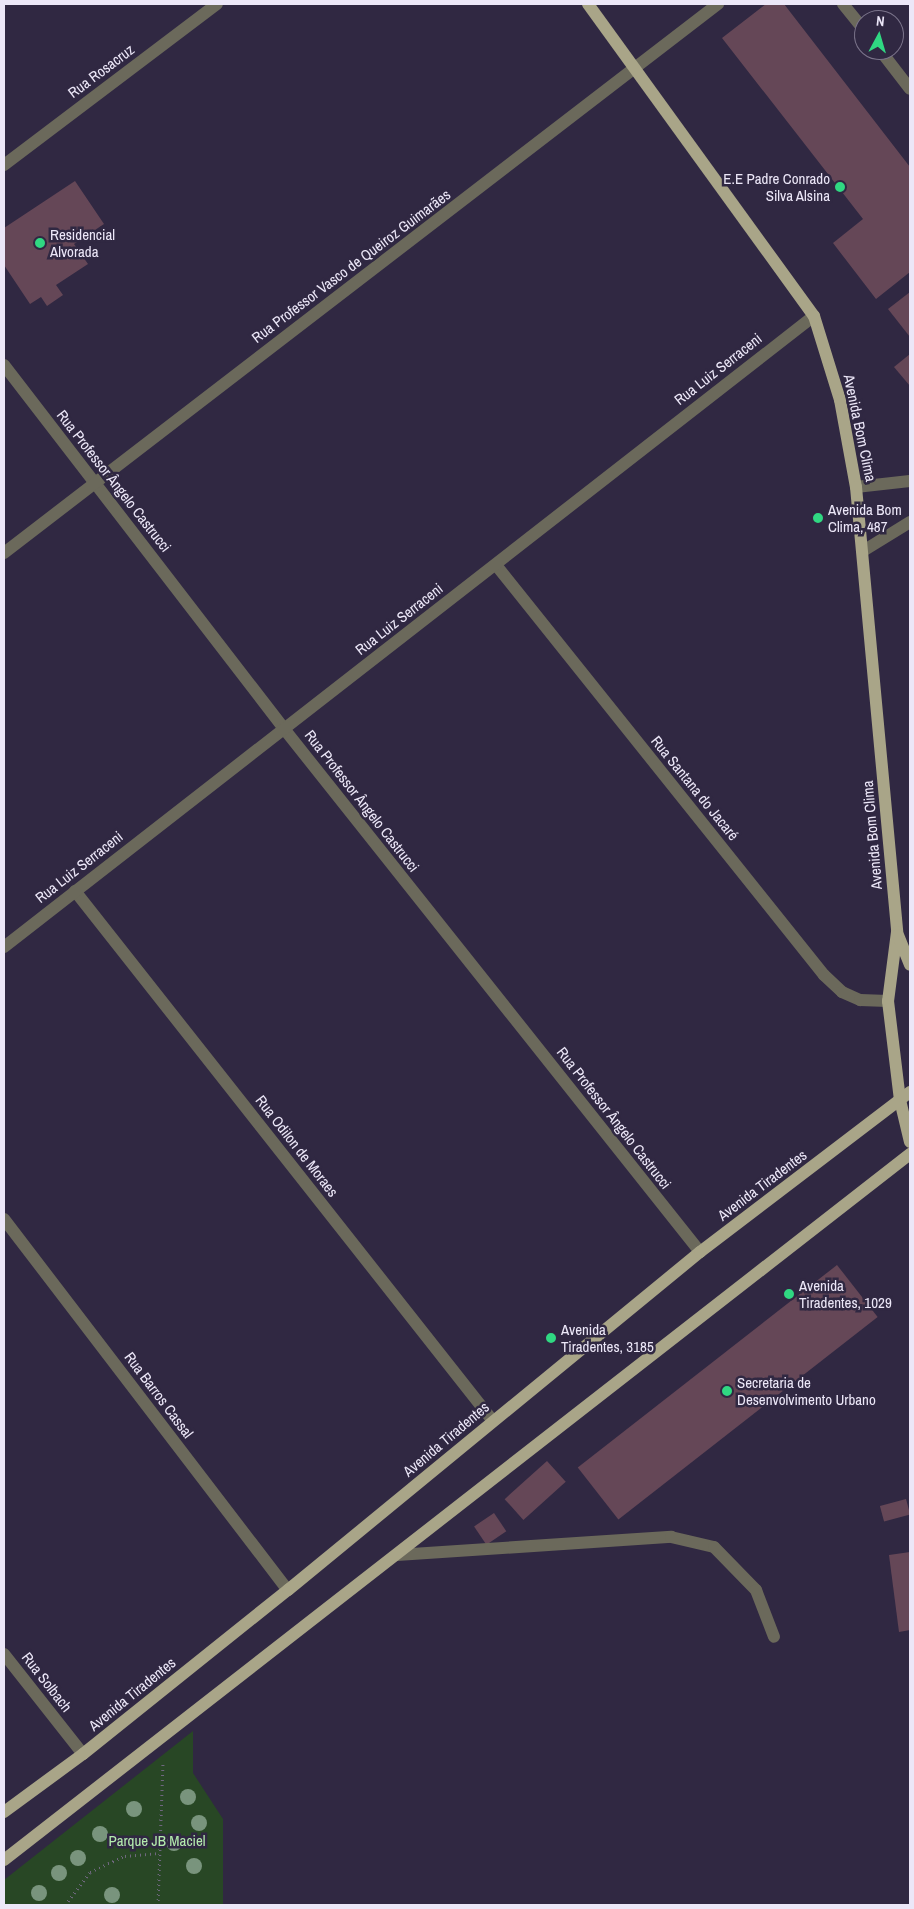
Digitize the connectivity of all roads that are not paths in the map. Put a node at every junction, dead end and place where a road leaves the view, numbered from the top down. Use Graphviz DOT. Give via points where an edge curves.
graph roads {
  1 [pos="217,4"];
  2 [pos="588,4"];
  3 [pos="718,4"];
  4 [pos="843,4"];
  5 [pos="854,18"];
  6 [pos="888,60"];
  7 [pos="636,68"];
  8 [pos="910,89"];
  9 [pos="4,164"];
  10 [pos="814,316"];
  11 [pos="4,365"];
  12 [pos="910,481"];
  13 [pos="94,482"];
  14 [pos="856,487"];
  15 [pos="910,522"];
  16 [pos="863,551"];
  17 [pos="4,553"];
  18 [pos="496,565"];
  19 [pos="285,730"];
  20 [pos="75,891"];
  21 [pos="897,932"];
  22 [pos="4,947"];
  23 [pos="910,965"];
  24 [pos="888,1001"];
  25 [pos="905,1096"];
  26 [pos="910,1142"];
  27 [pos="910,1154"];
  28 [pos="4,1219"];
  29 [pos="700,1252"];
  30 [pos="493,1422"];
  31 [pos="397,1555"];
  32 [pos="288,1590"];
  33 [pos="774,1637"];
  34 [pos="4,1654"];
  35 [pos="83,1754"];
  36 [pos="4,1812"];
  37 [pos="4,1860"];
  1 -- 9 [label="street, Rua Rosacruz"];
  2 -- 7 [label="main road, Avenida Bom Clima"];
  3 -- 7 [label="street, Rua Professor Vasco de Queiroz Guimarães"];
  4 -- 5 [label="street"];
  6 -- 8 [label="street"];
  7 -- 10 [label="main road, Avenida Bom Clima"];
  7 -- 13 [label="street, Rua Professor Vasco de Queiroz Guimarães"];
  10 -- 14 [label="main road, Avenida Bom Clima" via="840,400"];
  10 -- 18 [label="street, Rua Luiz Serraceni"];
  11 -- 13 [label="street, Rua Professor Ângelo Castrucci"];
  12 -- 14 [label="street"];
  13 -- 17 [label="street, Rua Professor Vasco de Queiroz Guimarães"];
  13 -- 19 [label="street, Rua Professor Ângelo Castrucci"];
  14 -- 16 [label="main road, Avenida Bom Clima"];
  15 -- 16 [label="street"];
  16 -- 21 [label="main road, Avenida Bom Clima"];
  18 -- 19 [label="street, Rua Luiz Serraceni"];
  18 -- 24 [label="street, Rua Santana do Jacaré" via="824,975 842,992 860,1000"];
  19 -- 20 [label="street, Rua Luiz Serraceni"];
  19 -- 29 [label="street, Rua Professor Ângelo Castrucci"];
  20 -- 22 [label="street, Rua Luiz Serraceni"];
  20 -- 30 [label="street, Rua Odilon de Moraes"];
  21 -- 23 [label="main road, Avenida Bom Clima"];
  21 -- 24 [label="main road, Avenida Bom Clima"];
  24 -- 25 [label="main road, Avenida Bom Clima"];
  25 -- 26 [label="main road, Avenida Bom Clima"];
  25 -- 29 [label="main road, Avenida Tiradentes"];
  27 -- 31 [label="main road"];
  28 -- 32 [label="street, Rua Barros Cassal"];
  29 -- 30 [label="main road, Avenida Tiradentes"];
  30 -- 32 [label="main road, Avenida Tiradentes"];
  31 -- 33 [label="street" via="671,1537 714,1547 756,1590"];
  31 -- 37 [label="main road"];
  32 -- 35 [label="main road, Avenida Tiradentes"];
  34 -- 35 [label="street, Rua Solbach"];
  35 -- 36 [label="main road, Avenida Tiradentes"];
}
